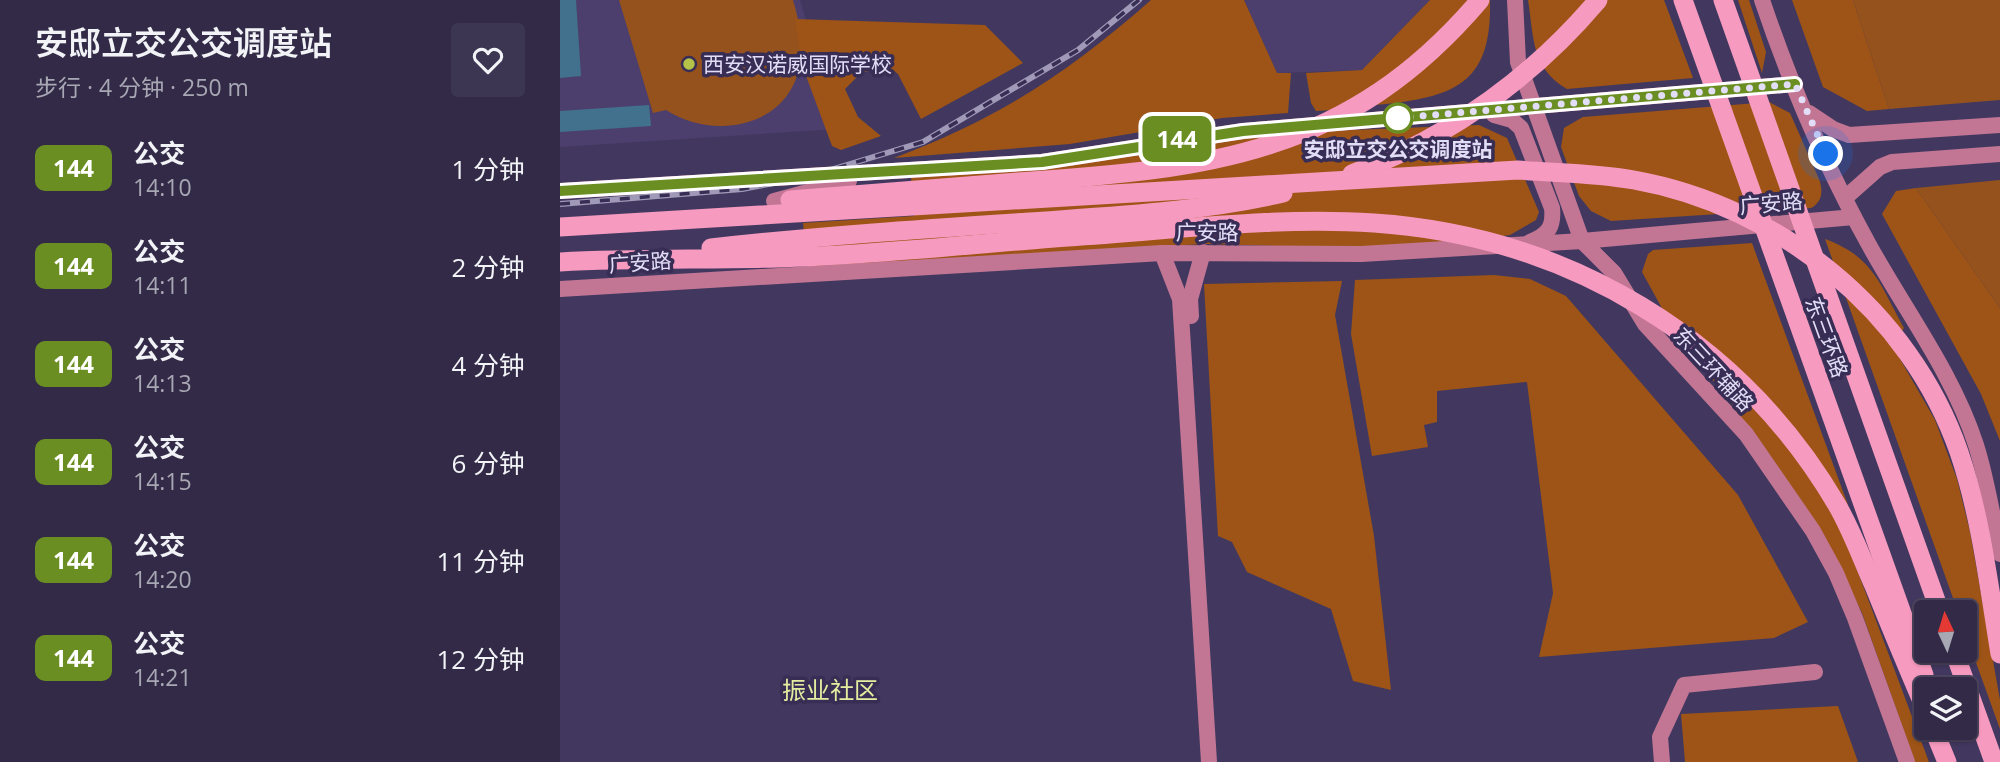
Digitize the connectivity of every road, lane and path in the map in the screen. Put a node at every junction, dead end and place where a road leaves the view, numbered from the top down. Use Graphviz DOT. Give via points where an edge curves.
graph roads {
  1 [pos="1480,0"];
  2 [pos="1515,0"];
  3 [pos="1598,0"];
  4 [pos="1683,0"];
  5 [pos="1723,0"];
  6 [pos="1762,0"];
  7 [pos="1795,84"];
  8 [pos="1533,108"];
  9 [pos="1806,110"];
  10 [pos="1480,112"];
  11 [pos="2000,125"];
  12 [pos="2000,154"];
  13 [pos="882,172"];
  14 [pos="560,191"];
  15 [pos="920,197"];
  16 [pos="1845,198"];
  17 [pos="774,201"];
  18 [pos="1854,217"];
  19 [pos="630,222"];
  20 [pos="560,227"];
  21 [pos="1582,242"];
  22 [pos="1521,245"];
  23 [pos="1203,252"];
  24 [pos="1162,253"];
  25 [pos="609,259"];
  26 [pos="560,262"];
  27 [pos="560,289"];
  28 [pos="2000,554"];
  29 [pos="1936,600"];
  30 [pos="2000,654"];
  31 [pos="1958,663"];
  32 [pos="1815,672"];
  33 [pos="1924,677"];
  34 [pos="1914,683"];
  35 [pos="1938,740"];
  36 [pos="1946,740"];
  37 [pos="1209,762"];
  38 [pos="1219,762"];
  39 [pos="1662,762"];
  40 [pos="1907,762"];
  41 [pos="1947,762"];
  42 [pos="1954,762"];
  43 [pos="1994,762"];
  1 -- 15 [label="highway" via="1436,48 1380,92 1334,120 1272,145 1173,169"];
  2 -- 8 [label="main road, 东三环辅路" via="1518,62"];
  3 -- 25 [label="highway" via="1548,54 1482,108 1398,155 1316,186 1242,202 1160,212 808,237"];
  4 -- 33 [label="highway, 东三环路"];
  5 -- 29 [label="highway, 东三环路"];
  6 -- 7 [label="main road"];
  7 -- 8 [label="main road"];
  7 -- 9 [label="main road"];
  8 -- 10 [label="main road"];
  8 -- 21 [label="main road, 东三环辅路"];
  9 -- 11 [label="main road" via="1849,135"];
  9 -- 16 [label="main road"];
  10 -- 13 [label="main road" via="1230,133 1042,162"];
  10 -- 22 [label="main road" via="1512,120 1521,128 1552,208 1550,231"];
  12 -- 16 [label="main road" via="1892,162"];
  13 -- 14 [label="main road"];
  13 -- 17 [label="main road"];
  15 -- 17 [label="highway"];
  15 -- 19 [label="highway"];
  15 -- 30 [label="highway" via="1518,170 1633,180 1704,199 1784,235 1863,300 1906,349 1939,405 1958,451 1973,502"];
  16 -- 18 [label="main road"];
  17 -- 19 [label="highway"];
  18 -- 21 [label="main road, 广安路"];
  18 -- 28 [label="main road" via="1955,396 1990,495"];
  19 -- 20 [label="highway"];
  21 -- 22 [label="main road, 广安路"];
  21 -- 40 [label="main road, 东三环辅路" via="1614,273 1645,324 1746,434 1813,531 1850,607"];
  22 -- 23 [label="main road, 广安路" via="1362,254"];
  23 -- 24 [label="main road, 广安路"];
  23 -- 38 [label="main road" via="1190,299"];
  24 -- 27 [label="main road, 广安路"];
  24 -- 37 [label="main road" via="1180,299"];
  25 -- 26 [label="highway"];
  25 -- 34 [label="highway" via="782,258 1295,222 1370,222 1447,231 1528,252 1614,289 1665,319 1719,362 1774,418 1840,510"];
  31 -- 43 [label="highway"];
  32 -- 39 [label="main road" via="1684,685 1660,737"];
  35 -- 41 [label="highway"];
  36 -- 42 [label="highway"];
}
